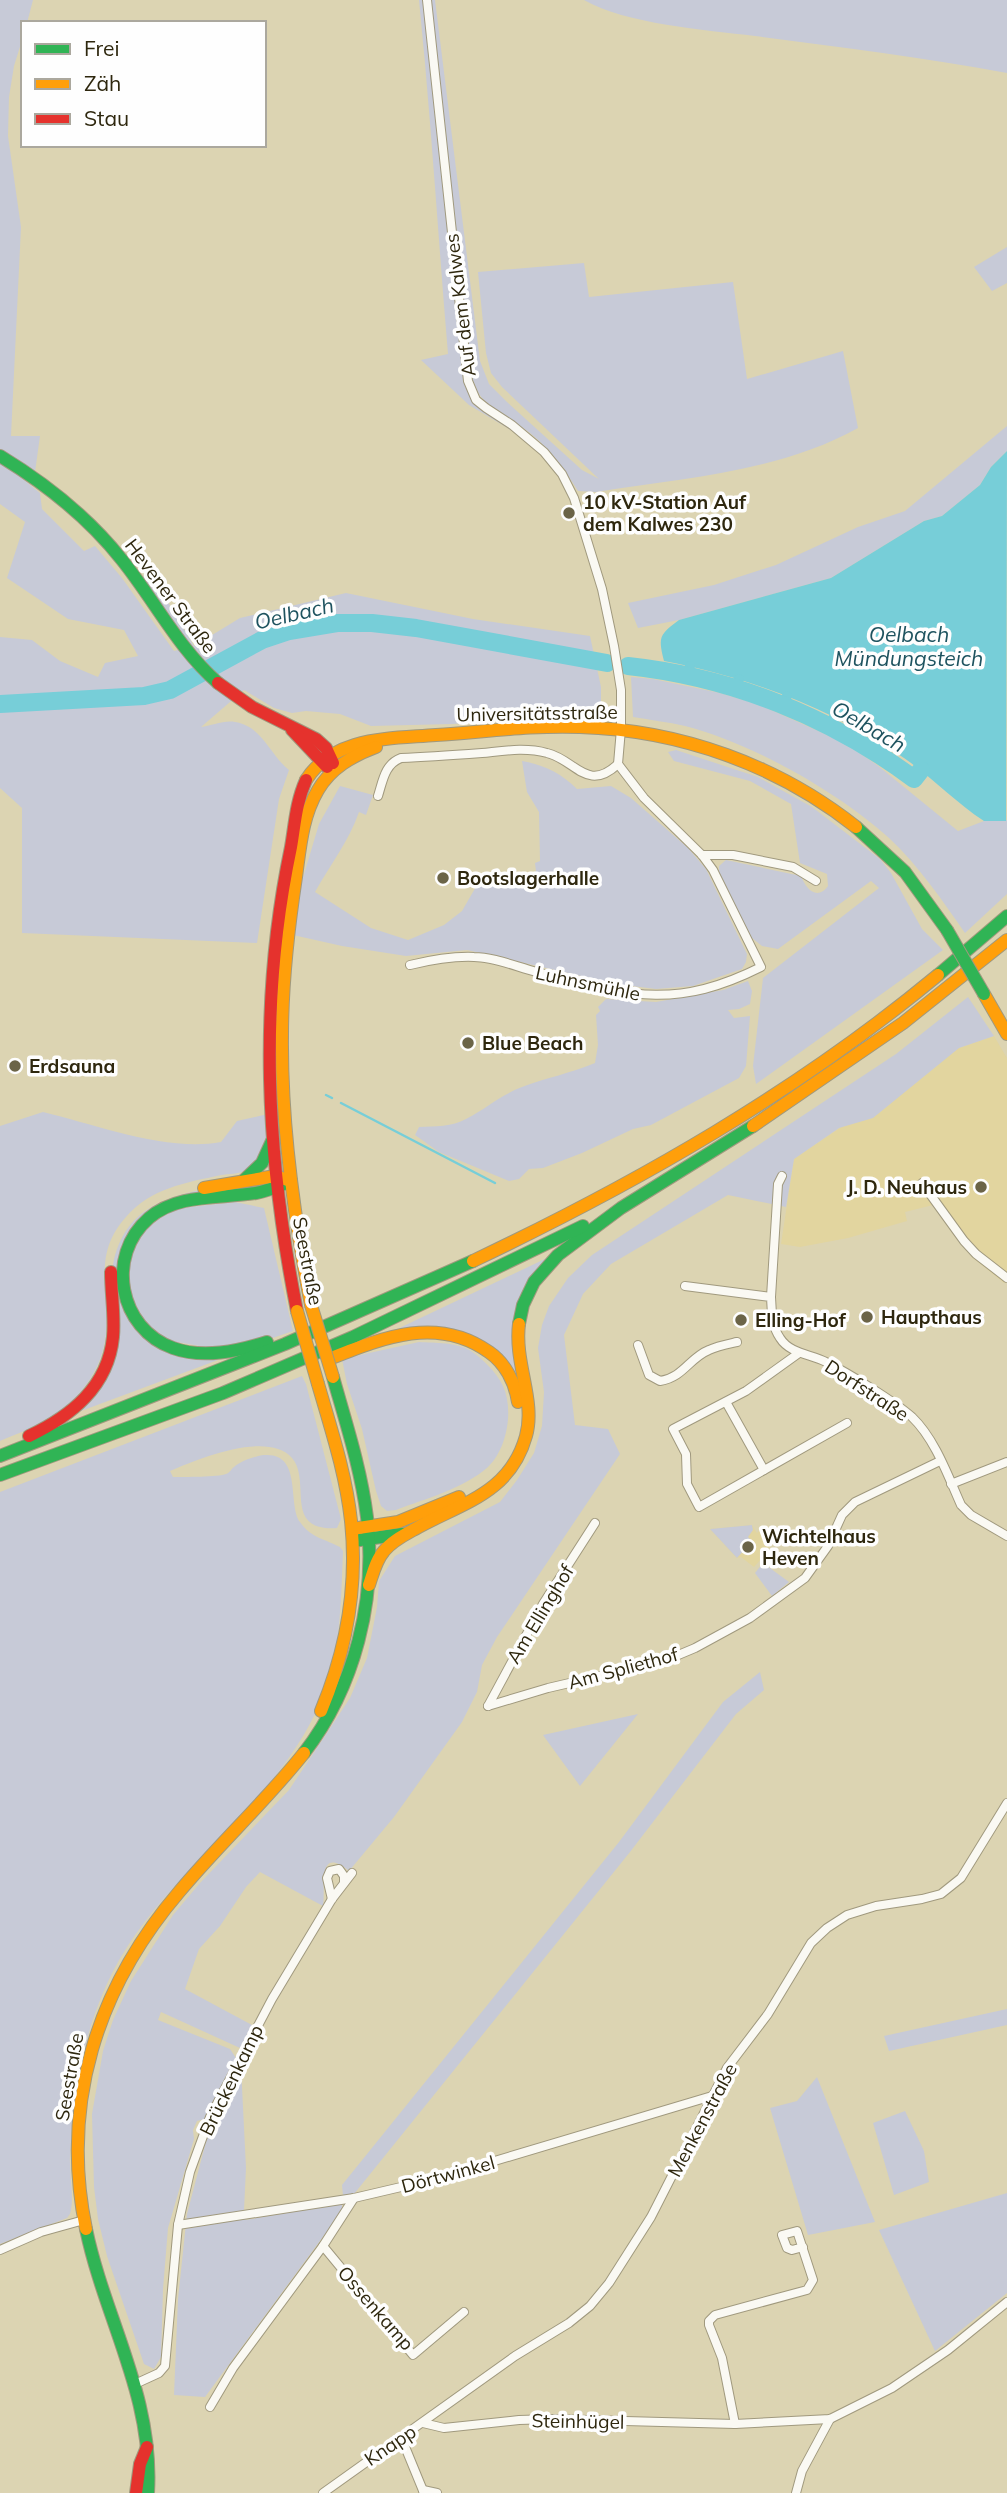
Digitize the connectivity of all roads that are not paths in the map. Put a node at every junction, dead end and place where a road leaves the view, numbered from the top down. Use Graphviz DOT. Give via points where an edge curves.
graph roads {
  1 [pos="427,0"];
  2 [pos="0,456"];
  3 [pos="621,729"];
  4 [pos="399,739"];
  5 [pos="326,759"];
  6 [pos="618,764"];
  7 [pos="334,770"];
  8 [pos="378,796"];
  9 [pos="702,855"];
  10 [pos="816,881"];
  11 [pos="1007,916"];
  12 [pos="1007,940"];
  13 [pos="410,965"];
  14 [pos="1007,1034"];
  15 [pos="272,1140"];
  16 [pos="782,1176"];
  17 [pos="244,1180"];
  18 [pos="291,1181"];
  19 [pos="276,1183"];
  20 [pos="922,1183"];
  21 [pos="617,1210"];
  22 [pos="1007,1278"];
  23 [pos="685,1286"];
  24 [pos="771,1297"];
  25 [pos="378,1305"];
  26 [pos="737,1342"];
  27 [pos="638,1345"];
  28 [pos="799,1353"];
  29 [pos="223,1393"];
  30 [pos="726,1402"];
  31 [pos="847,1423"];
  32 [pos="0,1447"];
  33 [pos="0,1456"];
  34 [pos="940,1461"];
  35 [pos="1007,1462"];
  36 [pos="764,1469"];
  37 [pos="0,1475"];
  38 [pos="951,1484"];
  39 [pos="595,1524"];
  40 [pos="407,1533"];
  41 [pos="369,1534"];
  42 [pos="352,1535"];
  43 [pos="1007,1536"];
  44 [pos="369,1585"];
  45 [pos="488,1706"];
  46 [pos="289,1770"];
  47 [pos="1007,1803"];
  48 [pos="352,1873"];
  49 [pos="344,1881"];
  50 [pos="332,1899"];
  51 [pos="712,2096"];
  52 [pos="354,2198"];
  53 [pos="84,2220"];
  54 [pos="178,2225"];
  55 [pos="323,2245"];
  56 [pos="803,2247"];
  57 [pos="0,2250"];
  58 [pos="1007,2302"];
  59 [pos="464,2312"];
  60 [pos="135,2384"];
  61 [pos="210,2407"];
  62 [pos="830,2419"];
  63 [pos="423,2423"];
  64 [pos="735,2424"];
  65 [pos="401,2437"];
  66 [pos="147,2447"];
  67 [pos="423,2492"];
  68 [pos="136,2493"];
  69 [pos="148,2493"];
  70 [pos="323,2493"];
  71 [pos="436,2493"];
  72 [pos="796,2493"];
  1 -- 3 [label="street, Auf dem Kalwes" via="468,381 477,400 531,440 562,474 574,498 614,646"];
  2 -- 5 [label="main road, Hevener Straße" via="42,482 110,547 195,662 221,686 288,726"];
  3 -- 4 [label="main road, Universitätsstraße" via="495,731"];
  3 -- 6 [label="street, Auf dem Kalwes"];
  3 -- 14 [label="main road, Universitätsstraße, bridge" via="720,751 778,775 851,823 916,885"];
  4 -- 5 [label="main road, Universitätsstraße" via="353,745"];
  4 -- 7 [label="main road, Universitätsstraße" via="357,754"];
  5 -- 7 [label="main road"];
  5 -- 15 [label="main road, Seestraße" via="311,772 300,796 278,912 270,1023"];
  6 -- 8 [label="street" via="593,776 556,756 524,749 401,758 387,768"];
  6 -- 9 [label="street" via="644,798"];
  7 -- 18 [label="main road, Seestraße" via="307,815 289,924 282,1061"];
  9 -- 10 [label="street" via="733,855 793,867"];
  9 -- 13 [label="street, Luhnsmühle" via="761,967 723,984 697,992 646,996 477,957"];
  11 -- 25 [label="main road" via="855,1040 714,1131 544,1227"];
  12 -- 21 [label="main road" via="853,1061"];
  15 -- 17 [label="main road" via="261,1165"];
  15 -- 19 [label="main road, Seestraße"];
  16 -- 24 [label="street, Dorfstraße"];
  17 -- 19 [label="main road"];
  17 -- 32 [label="main road" via="169,1195 137,1215 114,1252 113,1335 101,1378 79,1406 58,1422"];
  18 -- 19 [label="main road"];
  18 -- 41 [label="main road, Seestraße, bridge" via="311,1304 354,1451"];
  19 -- 25 [label="main road" via="167,1206 139,1228 121,1268 125,1301 147,1335 184,1351 217,1352 258,1345"];
  19 -- 42 [label="main road, Seestraße, bridge" via="287,1264 348,1496"];
  20 -- 22 [label="street" via="964,1241"];
  21 -- 29 [label="main road" via="353,1337"];
  21 -- 40 [label="main road" via="553,1258 525,1298 518,1342 529,1409 524,1443 515,1462 490,1491"];
  23 -- 24 [label="street"];
  24 -- 28 [label="street, Dorfstraße" via="776,1331 781,1341"];
  25 -- 33 [label="main road" via="150,1400"];
  26 -- 27 [label="street" via="707,1350 675,1377 660,1381 649,1375"];
  28 -- 30 [label="street"];
  28 -- 34 [label="street, Dorfstraße" via="824,1361 907,1413"];
  29 -- 37 [label="main road"];
  29 -- 41 [label="main road" via="257,1386 378,1340 421,1331 457,1335 494,1355 514,1386 519,1406 514,1442 501,1465 477,1487 456,1498"];
  30 -- 36 [label="street"];
  30 -- 36 [label="street" via="673,1429 686,1454 687,1484 699,1507"];
  31 -- 36 [label="street"];
  34 -- 38 [label="street, Dorfstraße"];
  34 -- 45 [label="street, Am Spliethof" via="855,1502 804,1578 750,1618 695,1648 664,1661"];
  35 -- 38 [label="street"];
  38 -- 43 [label="street" via="961,1506"];
  39 -- 45 [label="street, Am Ellinghof" via="543,1604"];
  40 -- 41 [label="main road"];
  40 -- 44 [label="main road" via="378,1560"];
  41 -- 42 [label="main road"];
  41 -- 44 [label="main road, Seestraße"];
  42 -- 46 [label="main road, Seestraße" via="349,1606 333,1683"];
  44 -- 46 [label="main road, Seestraße" via="344,1682 310,1744"];
  46 -- 53 [label="main road, Seestraße" via="164,1907 110,1996 96,2031 82,2095 77,2156"];
  47 -- 51 [label="street, Menkenstraße" via="961,1878 950,1888 922,1899 847,1915 809,1945"];
  48 -- 49 [label="street, Brückenkamp"];
  49 -- 50 [label="street, Brückenkamp"];
  49 -- 50 [label="street, Brückenkamp" via="339,1869 330,1871"];
  50 -- 54 [label="street, Brückenkamp" via="272,1998 209,2117"];
  51 -- 52 [label="street, Dörtwinkel" via="431,2180"];
  51 -- 63 [label="street, Menkenstraße" via="650,2217 590,2306"];
  52 -- 54 [label="street, Dörtwinkel"];
  52 -- 55 [label="street, Ossenkamp"];
  53 -- 57 [label="street"];
  53 -- 60 [label="main road, Seestraße"];
  54 -- 60 [label="street, Brückenkamp" via="165,2366"];
  55 -- 59 [label="street, Ossenkamp" via="413,2356"];
  55 -- 61 [label="street, Ossenkamp"];
  56 -- 64 [label="street" via="813,2280 807,2290 715,2315 709,2321 722,2358"];
  58 -- 62 [label="street, Steinhügel" via="892,2388"];
  60 -- 66 [label="main road, Seestraße"];
  62 -- 64 [label="street, Steinhügel"];
  62 -- 72 [label="street" via="806,2462"];
  63 -- 64 [label="street, Steinhügel" via="444,2428 552,2419"];
  63 -- 65 [label="street, Knapp"];
  65 -- 67 [label="street"];
  65 -- 70 [label="street, Knapp"];
  66 -- 68 [label="main road, Seestraße"];
  66 -- 69 [label="main road, Seestraße"];
  67 -- 71 [label="street"];
}
